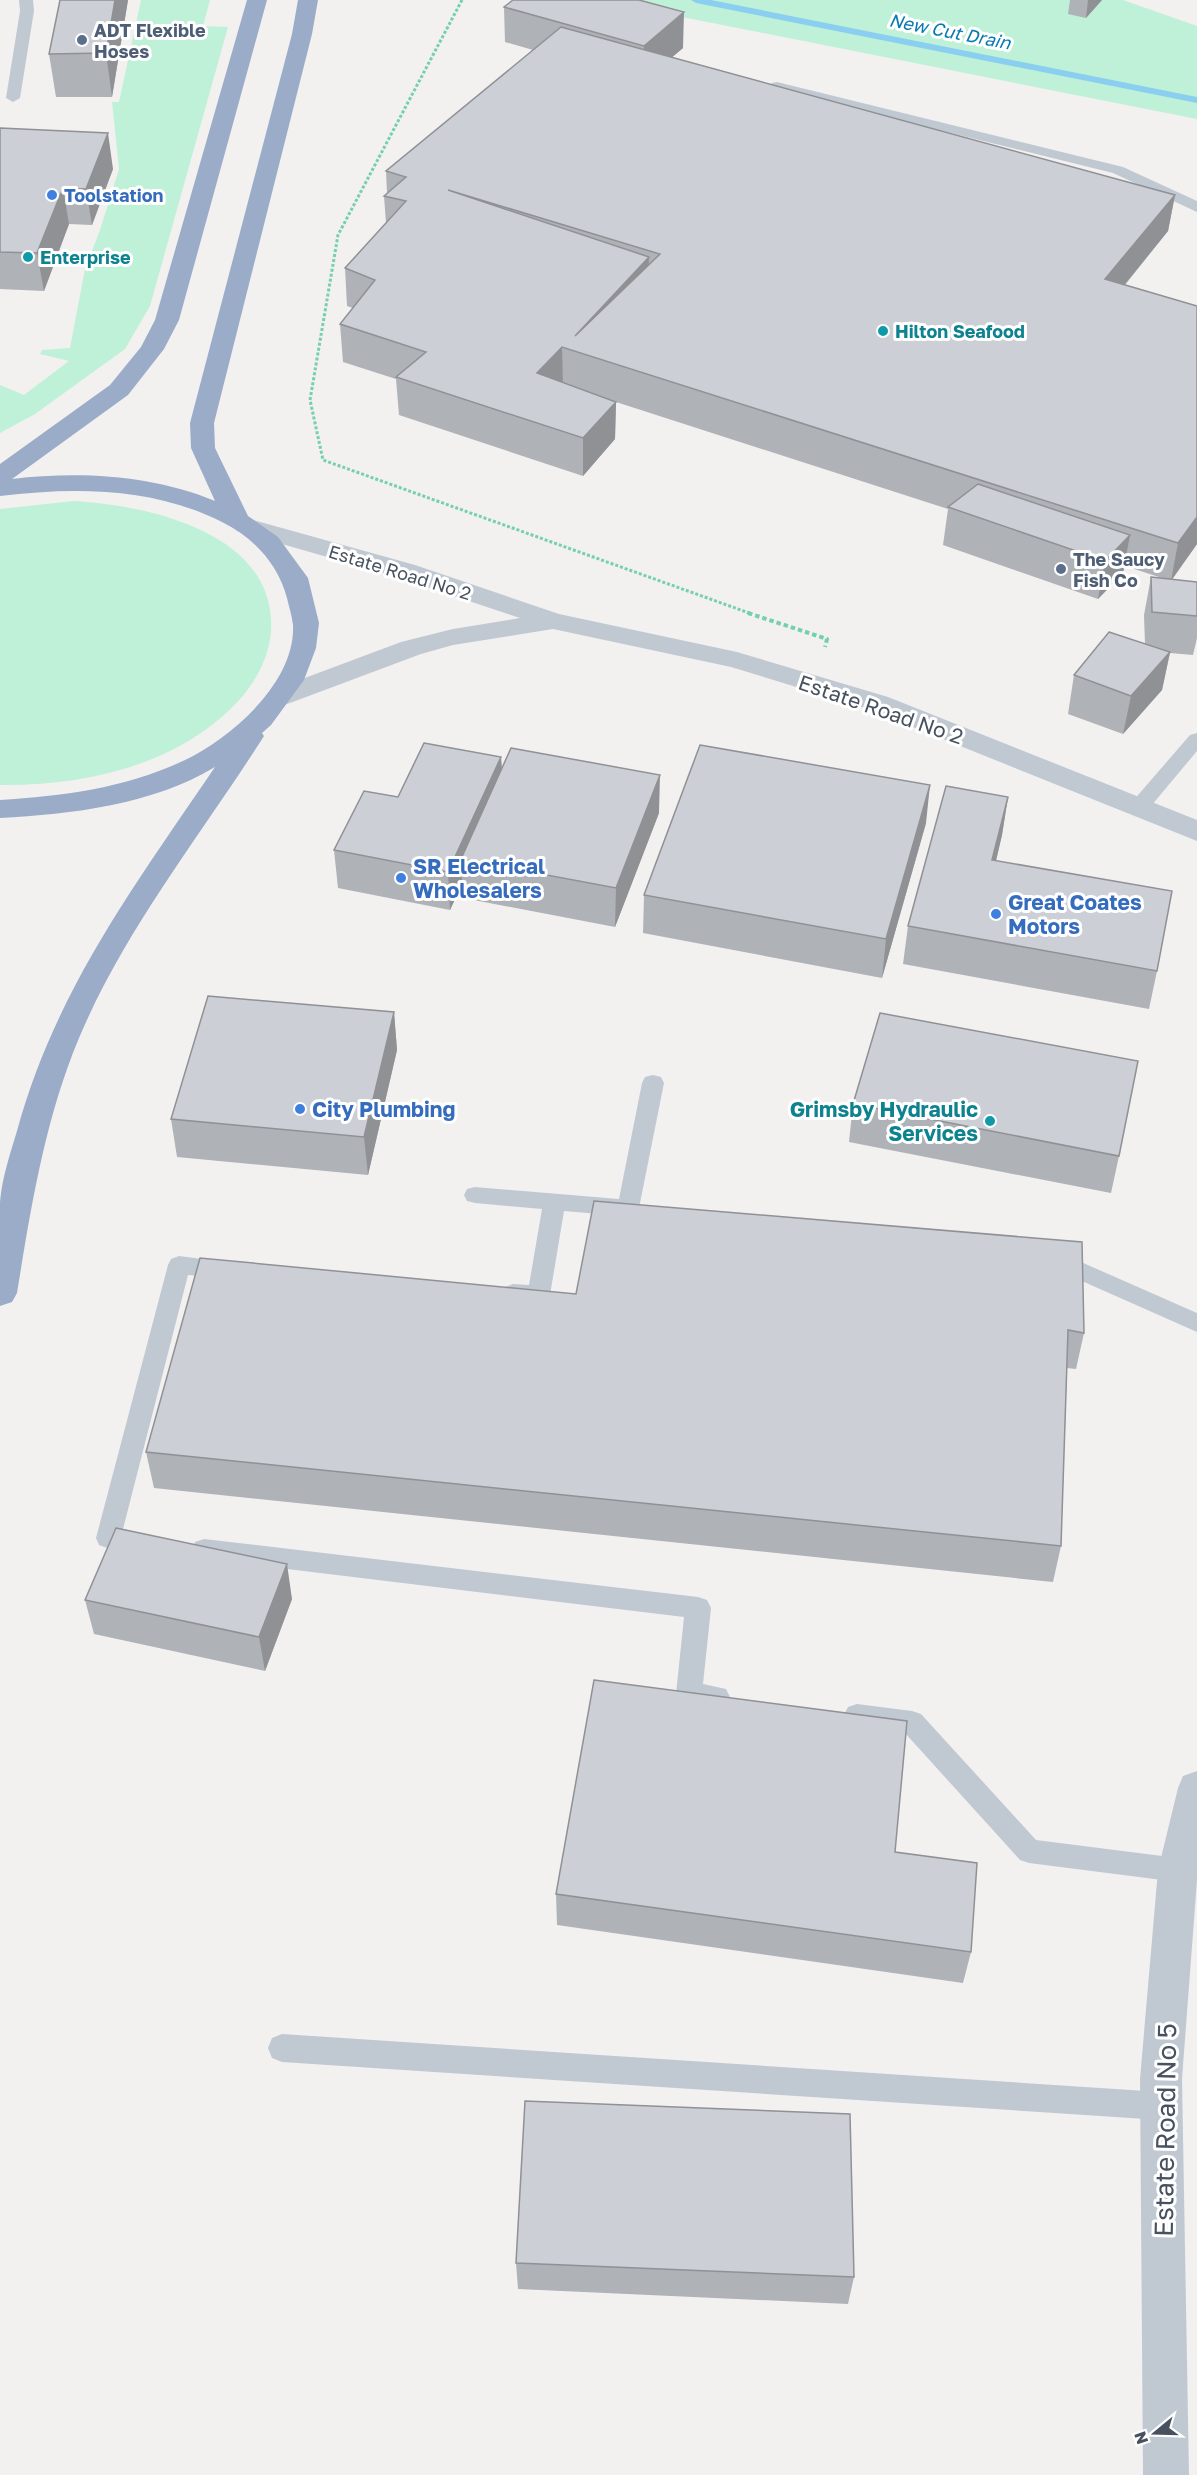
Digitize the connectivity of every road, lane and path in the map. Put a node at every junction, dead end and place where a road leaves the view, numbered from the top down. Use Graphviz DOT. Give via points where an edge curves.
graph roads {
  1 [pos="26,0"];
  2 [pos="308,0"];
  3 [pos="462,0"];
  4 [pos="255,10"];
  5 [pos="777,86"];
  6 [pos="13,98"];
  7 [pos="1197,207"];
  8 [pos="0,476"];
  9 [pos="0,488"];
  10 [pos="242,523"];
  11 [pos="554,621"];
  12 [pos="817,685"];
  13 [pos="270,708"];
  14 [pos="1197,739"];
  15 [pos="1138,807"];
  16 [pos="0,809"];
  17 [pos="1197,831"];
  18 [pos="653,1083"];
  19 [pos="475,1195"];
  20 [pos="555,1202"];
  21 [pos="628,1208"];
  22 [pos="652,1211"];
  23 [pos="1040,1252"];
  24 [pos="249,1271"];
  25 [pos="492,1292"];
  26 [pos="0,1293"];
  27 [pos="1197,1323"];
  28 [pos="736,1700"];
  29 [pos="830,1712"];
  30 [pos="1197,1788"];
  31 [pos="1178,1870"];
  32 [pos="282,2048"];
  33 [pos="1161,2106"];
  34 [pos="1166,2475"];
  1 -- 6 [label="lane"];
  2 -- 10 [label="highway" via="202,423 203,448"];
  3 -- 12 [label="path" via="338,235 310,400 322,459 696,596 827,639"];
  4 -- 8 [label="highway" via="167,320 152,349 119,390"];
  5 -- 7 [label="lane" via="1118,170"];
  9 -- 10 [label="highway" via="57,482 117,483 196,501"];
  10 -- 11 [label="street, Estate Road No 2"];
  10 -- 13 [label="highway" via="281,558 295,578 303,602 304,647 295,672"];
  11 -- 12 [label="street, Estate Road No 2" via="737,660"];
  11 -- 13 [label="street, Estate Road No 2" via="453,637 411,648"];
  12 -- 15 [label="street, Estate Road No 2" via="878,703"];
  13 -- 16 [label="highway" via="237,740 199,764 163,780 95,801 49,808"];
  13 -- 26 [label="highway" via="142,897 78,1006 58,1052 27,1149"];
  14 -- 15 [label="lane"];
  15 -- 17 [label="street, Estate Road No 2"];
  18 -- 21 [label="lane"];
  19 -- 20 [label="lane"];
  20 -- 21 [label="lane"];
  20 -- 25 [label="lane" via="539,1295"];
  21 -- 22 [label="lane"];
  23 -- 27 [label="lane"];
  24 -- 28 [label="lane" via="179,1265 108,1538 698,1608 689,1694"];
  29 -- 31 [label="lane" via="912,1722 1029,1851"];
  30 -- 31 [label="street, Estate Road No 5"];
  31 -- 33 [label="street, Estate Road No 5"];
  32 -- 33 [label="lane"];
  33 -- 34 [label="street, Estate Road No 5"];
}
